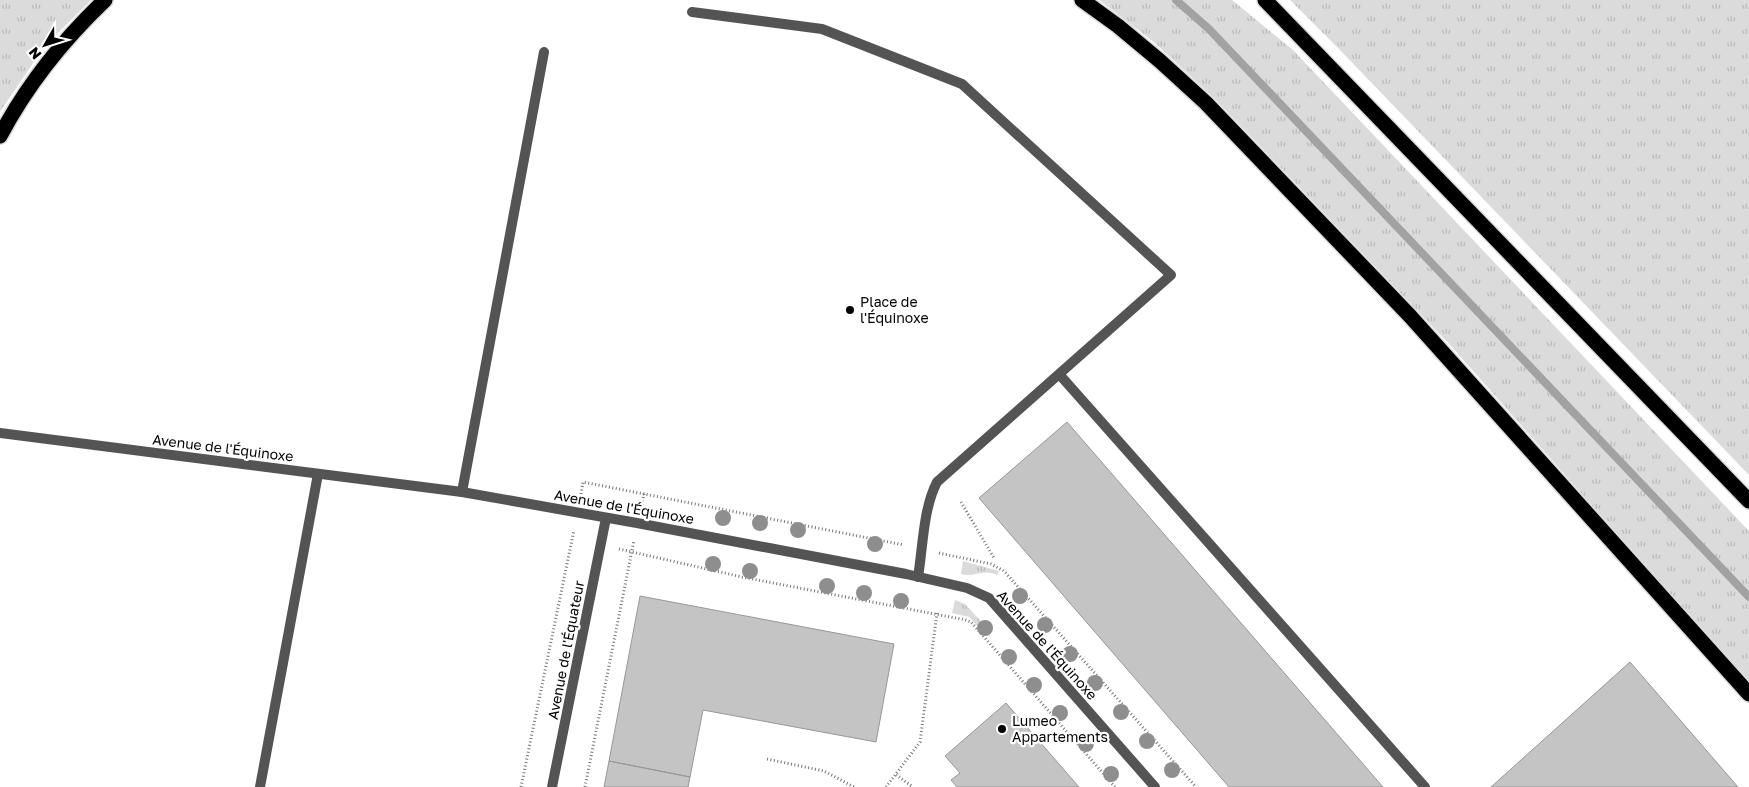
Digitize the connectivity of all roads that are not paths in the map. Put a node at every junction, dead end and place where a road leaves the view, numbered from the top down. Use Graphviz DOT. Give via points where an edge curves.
graph roads {
  1 [pos="106,0"];
  2 [pos="1082,0"];
  3 [pos="1265,0"];
  4 [pos="692,12"];
  5 [pos="544,52"];
  6 [pos="0,136"];
  7 [pos="1059,374"];
  8 [pos="0,433"];
  9 [pos="318,474"];
  10 [pos="462,492"];
  11 [pos="1749,501"];
  12 [pos="606,518"];
  13 [pos="918,577"];
  14 [pos="1749,694"];
  15 [pos="260,787"];
  16 [pos="552,787"];
  17 [pos="1155,787"];
  18 [pos="1425,787"];
  1 -- 6 [label="highway" via="48,62"];
  2 -- 14 [label="highway" via="1137,41 1206,103 1410,316"];
  3 -- 11 [label="highway"];
  4 -- 7 [label="street" via="822,29 962,84 1171,275"];
  5 -- 10 [label="street"];
  7 -- 13 [label="street" via="937,482 932,491"];
  7 -- 18 [label="street"];
  8 -- 9 [label="street, Avenue de l'Équinoxe"];
  9 -- 10 [label="street, Avenue de l'Équinoxe"];
  9 -- 15 [label="street"];
  10 -- 12 [label="street, Avenue de l'Équinoxe"];
  12 -- 13 [label="street, Avenue de l'Équinoxe"];
  12 -- 16 [label="street, Avenue de l'Équateur"];
  13 -- 17 [label="street, Avenue de l'Équinoxe" via="967,588 989,598"];
}
